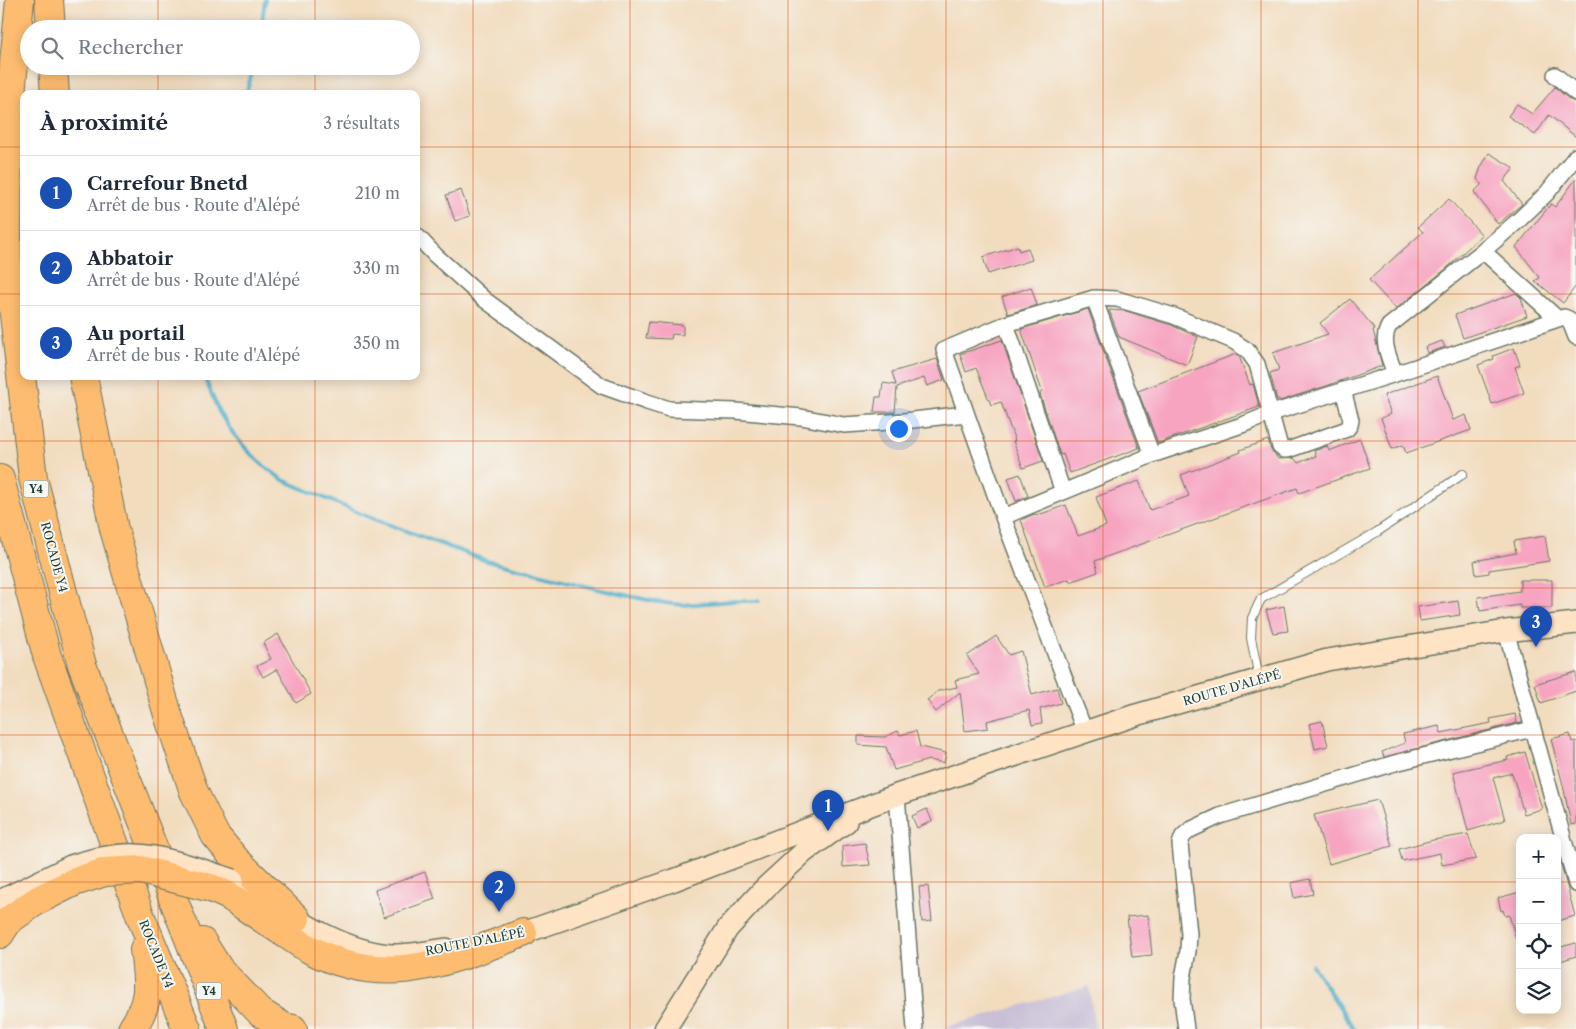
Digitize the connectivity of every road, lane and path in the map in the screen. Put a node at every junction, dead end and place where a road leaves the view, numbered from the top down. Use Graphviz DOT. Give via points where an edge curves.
graph roads {
  1 [pos="20,0"];
  2 [pos="49,0"];
  3 [pos="50,20"];
  4 [pos="54,75"];
  5 [pos="1555,75"];
  6 [pos="55,90"];
  7 [pos="1576,93"];
  8 [pos="1576,156"];
  9 [pos="420,239"];
  10 [pos="1483,251"];
  11 [pos="1094,298"];
  12 [pos="1558,319"];
  13 [pos="1006,324"];
  14 [pos="1575,328"];
  15 [pos="20,366"];
  16 [pos="1395,374"];
  17 [pos="22,380"];
  18 [pos="84,380"];
  19 [pos="1343,390"];
  20 [pos="1272,413"];
  21 [pos="966,414"];
  22 [pos="1152,455"];
  23 [pos="1463,474"];
  24 [pos="0,479"];
  25 [pos="1063,492"];
  26 [pos="1003,517"];
  27 [pos="1576,622"];
  28 [pos="1506,631"];
  29 [pos="1259,680"];
  30 [pos="1532,729"];
  31 [pos="1085,732"];
  32 [pos="897,795"];
  33 [pos="73,874"];
  34 [pos="1576,884"];
  35 [pos="231,888"];
  36 [pos="170,890"];
  37 [pos="11,895"];
  38 [pos="0,911"];
  39 [pos="140,916"];
  40 [pos="296,918"];
  41 [pos="523,933"];
  42 [pos="0,934"];
  43 [pos="132,1029"];
  44 [pos="187,1029"];
  45 [pos="224,1029"];
  46 [pos="293,1029"];
  47 [pos="664,1029"];
  48 [pos="915,1029"];
  49 [pos="1186,1029"];
  1 -- 15 [label="highway, ROCADE Y4 / Y4" via="8,125 7,255"];
  2 -- 3 [label="highway"];
  4 -- 6 [label="highway"];
  5 -- 7 [label="street"];
  8 -- 10 [label="street" via="1547,193"];
  9 -- 21 [label="street" via="485,300 602,386 655,405 669,409 801,417 844,425"];
  10 -- 12 [label="street"];
  10 -- 16 [label="street" via="1389,326 1385,342"];
  11 -- 13 [label="street"];
  11 -- 20 [label="street" via="1117,299 1174,316 1234,340 1257,364"];
  11 -- 22 [label="street"];
  12 -- 14 [label="street" via="1567,317"];
  12 -- 16 [label="street"];
  13 -- 21 [label="street" via="944,350"];
  13 -- 25 [label="street"];
  16 -- 19 [label="street"];
  17 -- 36 [label="highway, ROCADE Y4 / Y4" via="33,478 82,665"];
  18 -- 40 [label="highway" via="114,529 194,792 215,835"];
  19 -- 20 [label="street"];
  19 -- 20 [label="street" via="1351,420 1347,430 1288,450 1280,447"];
  20 -- 22 [label="street"];
  21 -- 26 [label="street"];
  22 -- 25 [label="street"];
  23 -- 29 [label="lane" via="1377,532 1261,598 1252,618 1251,638"];
  24 -- 39 [label="highway, ROCADE Y4" via="47,656"];
  25 -- 26 [label="street"];
  26 -- 31 [label="street"];
  27 -- 28 [label="main road, ROUTE D'ALÉPÉ"];
  28 -- 29 [label="main road, ROUTE D'ALÉPÉ" via="1328,660"];
  28 -- 30 [label="street"];
  29 -- 31 [label="main road, ROUTE D'ALÉPÉ"];
  30 -- 34 [label="street"];
  30 -- 49 [label="street" via="1395,763 1220,816 1183,836 1180,844 1189,934 1182,985"];
  31 -- 32 [label="main road, ROUTE D'ALÉPÉ"];
  32 -- 41 [label="main road, ROUTE D'ALÉPÉ" via="674,880"];
  32 -- 47 [label="main road, ROUTE D'ALÉPÉ" via="846,822 804,852 765,888 728,928"];
  32 -- 48 [label="street"];
  33 -- 35 [label="highway, bridge" via="141,870 210,888"];
  33 -- 37 [label="main road"];
  33 -- 42 [label="highway" via="9,920"];
  35 -- 40 [label="main road, ROUTE D'ALÉPÉ"];
  35 -- 41 [label="highway" via="310,950 344,965 383,971 417,968 451,960"];
  36 -- 45 [label="highway, ROCADE Y4 / Y4"];
  36 -- 46 [label="highway" via="219,969 260,1012"];
  37 -- 38 [label="highway"];
  39 -- 43 [label="highway" via="148,986 142,1013"];
  39 -- 44 [label="highway, ROCADE Y4"];
  40 -- 41 [label="main road, ROUTE D'ALÉPÉ" via="354,948 392,955 452,949"];
}
